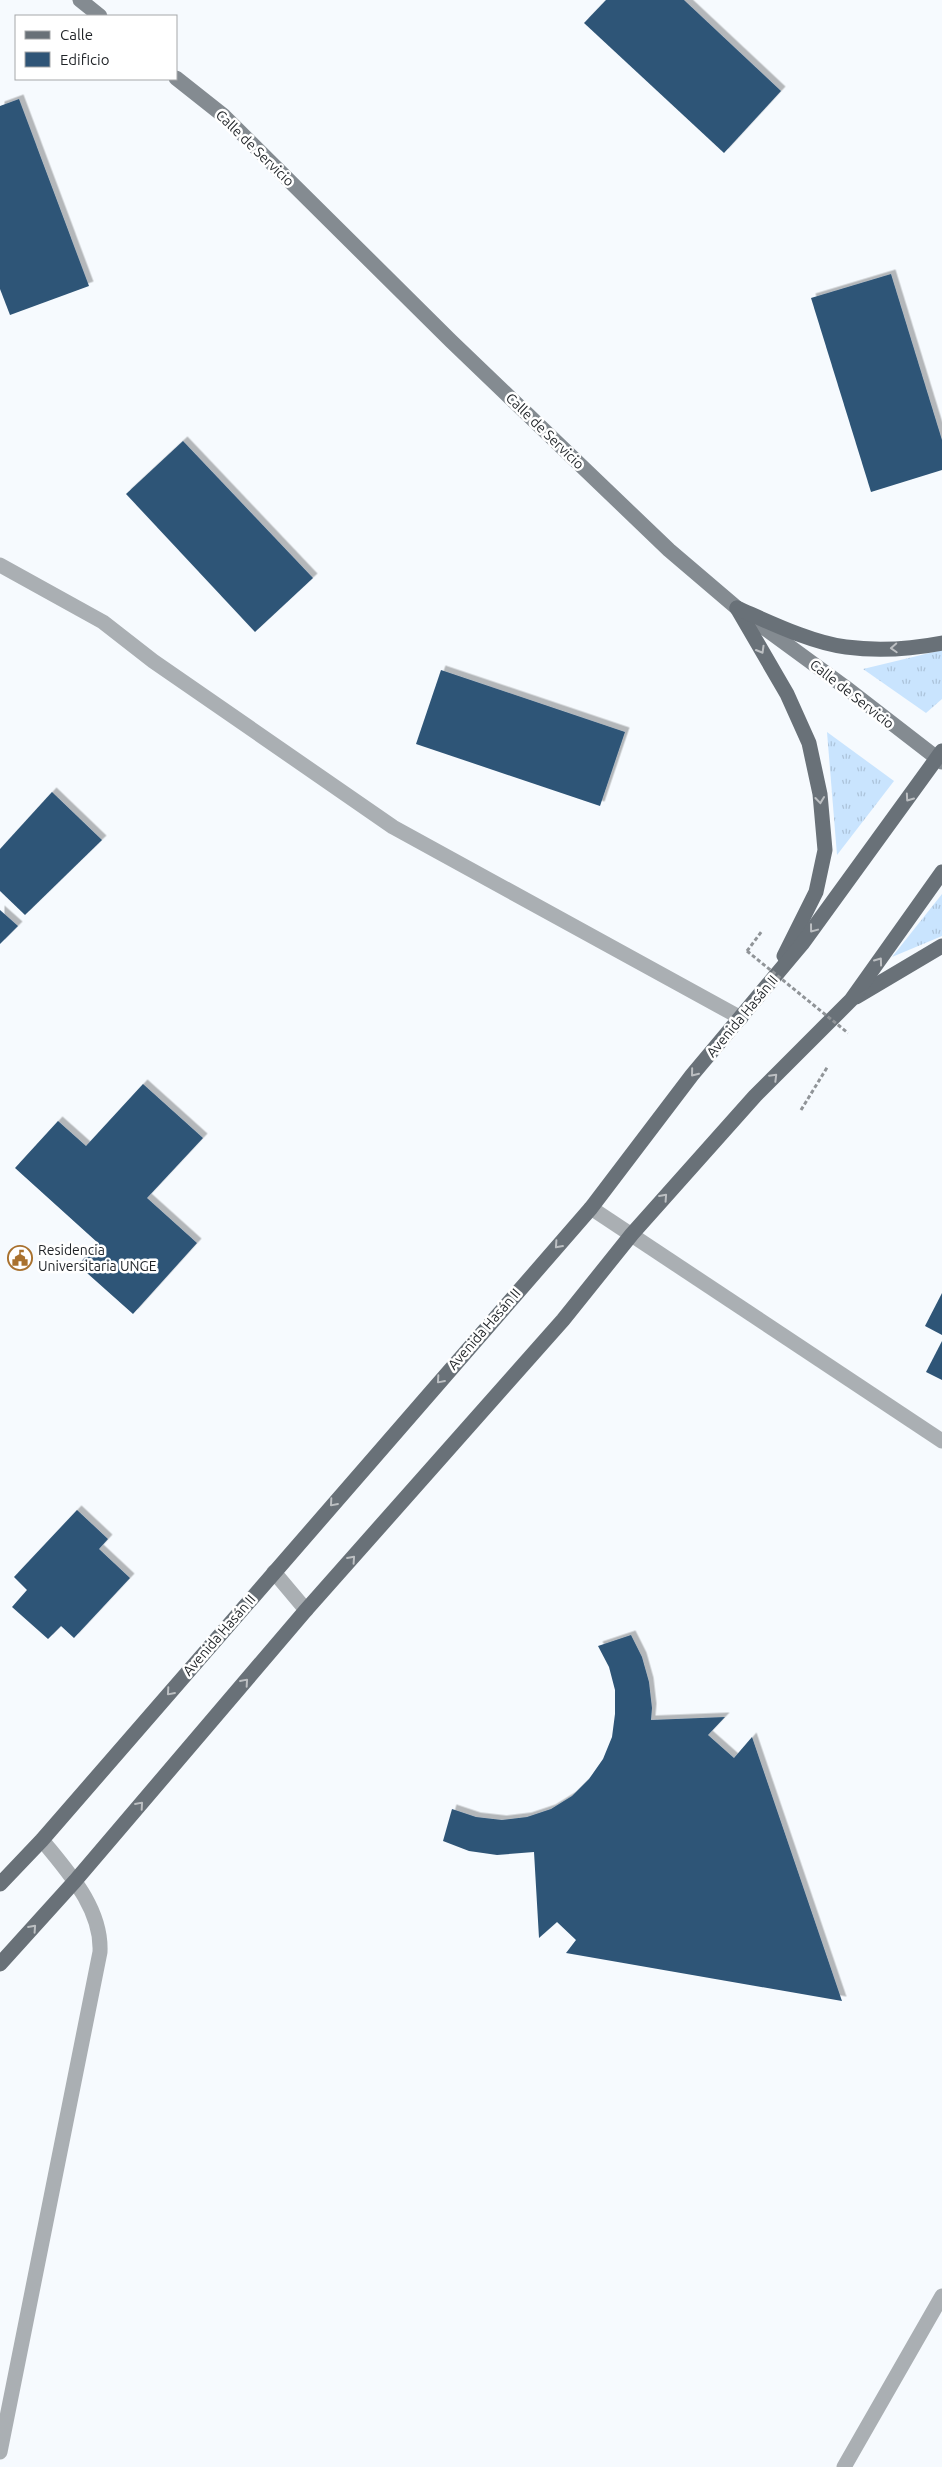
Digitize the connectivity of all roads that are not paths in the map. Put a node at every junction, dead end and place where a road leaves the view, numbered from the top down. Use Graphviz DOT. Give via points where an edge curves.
graph roads {
  1 [pos="80,0"];
  2 [pos="99,15"];
  3 [pos="178,80"];
  4 [pos="0,565"];
  5 [pos="737,608"];
  6 [pos="942,642"];
  7 [pos="940,757"];
  8 [pos="942,872"];
  9 [pos="942,946"];
  10 [pos="770,983"];
  11 [pos="850,1000"];
  12 [pos="741,1018"];
  13 [pos="591,1208"];
  14 [pos="632,1234"];
  15 [pos="942,1441"];
  16 [pos="274,1572"];
  17 [pos="306,1610"];
  18 [pos="42,1840"];
  19 [pos="75,1881"];
  20 [pos="0,1884"];
  21 [pos="0,1964"];
  22 [pos="942,2296"];
  23 [pos="0,2452"];
  24 [pos="844,2467"];
  1 -- 2 [label="street"];
  3 -- 5 [label="street, Calle de Servicio" via="224,116 465,355 669,550"];
  4 -- 12 [label="street" via="103,622 153,661 393,827"];
  6 -- 5 [label="main road, one-way" via="894,649 844,647 792,632"];
  5 -- 7 [label="street, Calle de Servicio"];
  5 -- 10 [label="main road, one-way" via="788,694 809,743 820,794 825,850 816,892"];
  7 -- 10 [label="main road, Avenida Hasán II, one-way"];
  11 -- 8 [label="main road, one-way"];
  9 -- 11 [label="main road"];
  10 -- 12 [label="main road, Avenida Hasán II"];
  14 -- 11 [label="main road, one-way" via="755,1096"];
  12 -- 13 [label="main road, Avenida Hasán II, one-way" via="692,1075"];
  13 -- 14 [label="street"];
  13 -- 16 [label="main road, Avenida Hasán II, one-way"];
  14 -- 15 [label="street"];
  17 -- 14 [label="main road, one-way" via="557,1328"];
  16 -- 17 [label="street"];
  16 -- 18 [label="main road, Avenida Hasán II, one-way"];
  19 -- 17 [label="main road, one-way"];
  18 -- 19 [label="street"];
  18 -- 20 [label="main road, Avenida Hasán II"];
  21 -- 19 [label="main road, one-way"];
  19 -- 23 [label="street" via="99,1928 99,1960"];
  22 -- 24 [label="street"];
}
